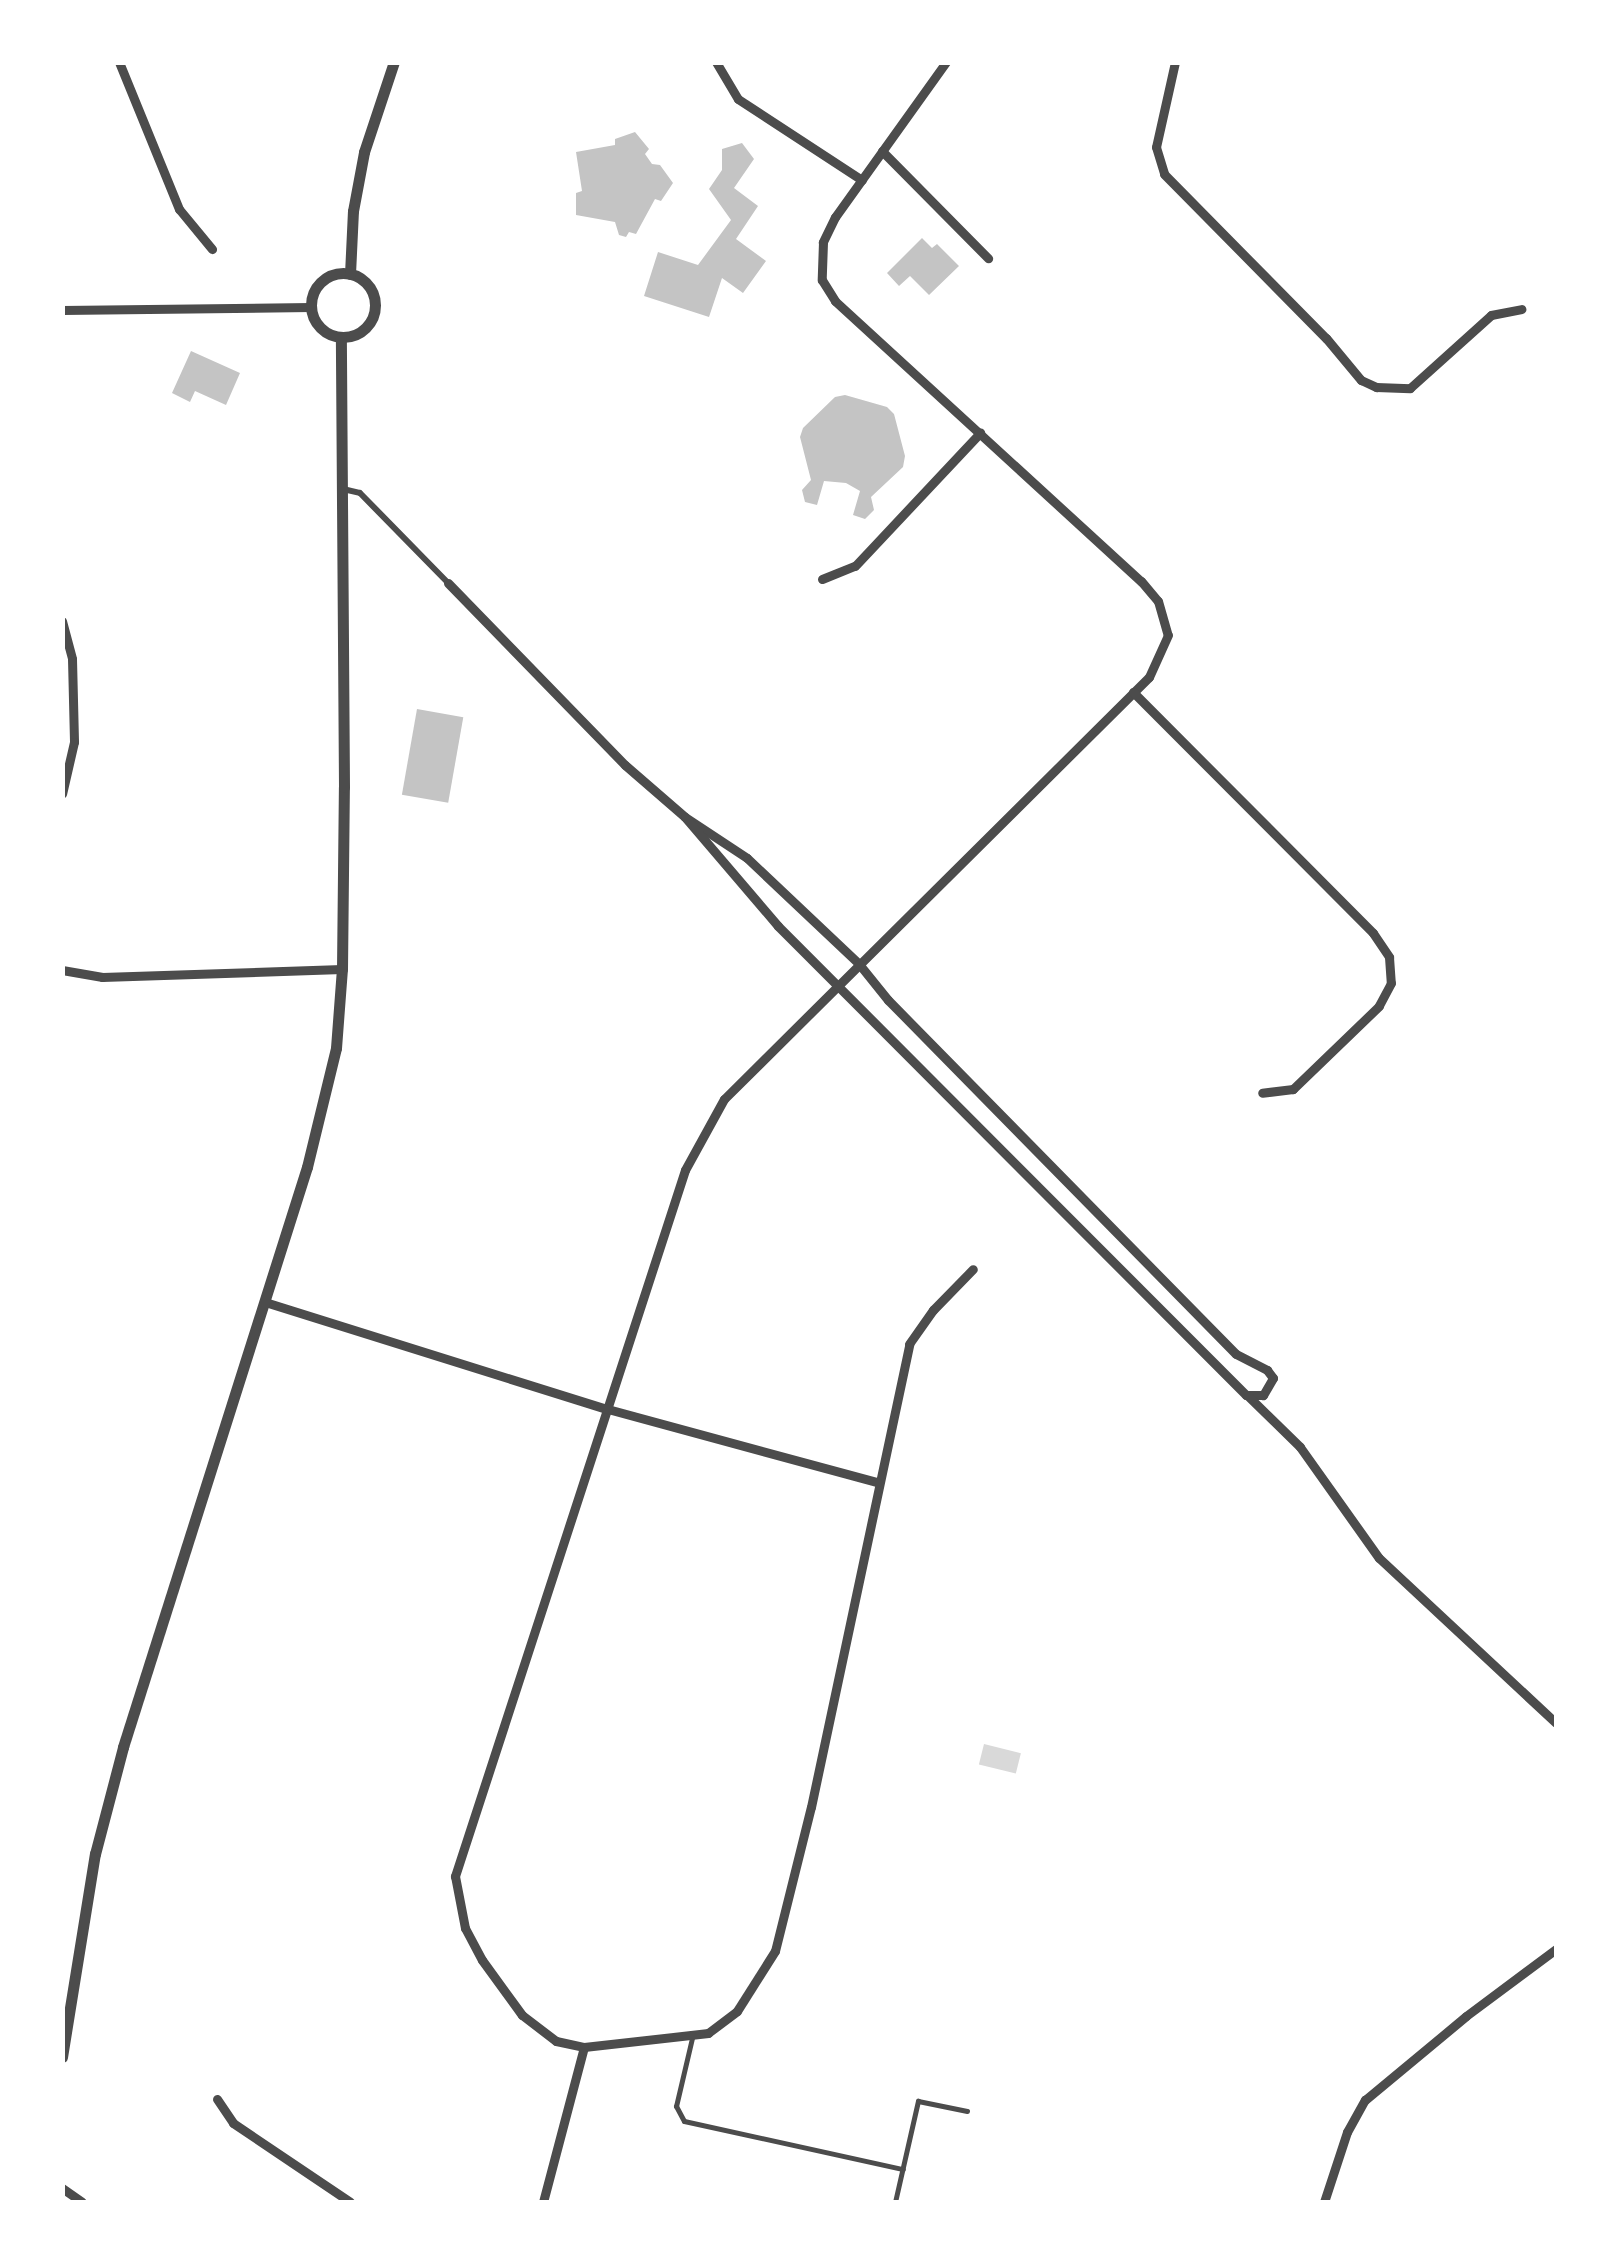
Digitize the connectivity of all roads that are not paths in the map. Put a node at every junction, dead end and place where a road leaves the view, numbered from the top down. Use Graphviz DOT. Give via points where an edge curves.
graph roads {
  1 [pos="118,62"];
  2 [pos="394,62"];
  3 [pos="716,62"];
  4 [pos="946,62"];
  5 [pos="1175,62"];
  6 [pos="882,151"];
  7 [pos="862,180"];
  8 [pos="212,249"];
  9 [pos="988,258"];
  10 [pos="350,274"];
  11 [pos="311,307"];
  12 [pos="1520,309"];
  13 [pos="62,310"];
  14 [pos="341,338"];
  15 [pos="980,433"];
  16 [pos="342,488"];
  17 [pos="822,579"];
  18 [pos="448,583"];
  19 [pos="62,621"];
  20 [pos="1133,692"];
  21 [pos="62,794"];
  22 [pos="685,817"];
  23 [pos="859,964"];
  24 [pos="342,968"];
  25 [pos="62,970"];
  26 [pos="838,986"];
  27 [pos="1262,1093"];
  28 [pos="973,1269"];
  29 [pos="265,1302"];
  30 [pos="1246,1394"];
  31 [pos="604,1408"];
  32 [pos="877,1482"];
  33 [pos="1556,1723"];
  34 [pos="1556,1949"];
  35 [pos="692,2038"];
  36 [pos="584,2047"];
  37 [pos="62,2057"];
  38 [pos="217,2100"];
  39 [pos="968,2111"];
  40 [pos="902,2170"];
  41 [pos="62,2188"];
  42 [pos="82,2202"];
  43 [pos="350,2202"];
  44 [pos="543,2202"];
  45 [pos="895,2202"];
  46 [pos="1324,2202"];
  1 -- 8 [label="street" via="179,209"];
  2 -- 10 [label="street" via="364,152"];
  3 -- 7 [label="street" via="738,98"];
  4 -- 6 [label="street"];
  5 -- 12 [label="street" via="1156,147 1164,174 1361,380 1376,388 1410,388 1492,315"];
  6 -- 7 [label="street"];
  6 -- 9 [label="street"];
  7 -- 15 [label="street" via="823,242 822,280 835,301"];
  10 -- 11 [label="street" via="322,280"];
  10 -- 14 [label="street" via="368,285 376,305 361,332"];
  11 -- 13 [label="street"];
  11 -- 14 [label="street" via="317,324"];
  14 -- 16 [label="street"];
  15 -- 17 [label="street" via="855,566"];
  15 -- 20 [label="street" via="1158,601 1166,618 1164,649"];
  16 -- 18 [label="street" via="360,493"];
  16 -- 24 [label="street"];
  18 -- 22 [label="street" via="625,766"];
  19 -- 21 [label="street" via="72,659 74,742"];
  20 -- 23 [label="street"];
  20 -- 27 [label="street" via="1390,956 1392,983 1378,1006 1293,1089"];
  22 -- 23 [label="street" via="747,858"];
  22 -- 26 [label="street"];
  23 -- 26 [label="street"];
  23 -- 30 [label="street" via="1236,1354 1267,1370 1273,1378 1264,1396"];
  24 -- 25 [label="street" via="102,978"];
  24 -- 29 [label="street" via="336,1048 322,1111"];
  26 -- 30 [label="street"];
  26 -- 31 [label="street" via="724,1099 693,1154"];
  28 -- 32 [label="street" via="909,1344"];
  29 -- 31 [label="street"];
  29 -- 37 [label="street" via="95,1854"];
  30 -- 33 [label="street" via="1300,1446 1379,1558"];
  31 -- 32 [label="street"];
  31 -- 36 [label="street" via="455,1876 465,1928 504,1994 537,2029"];
  32 -- 35 [label="street" via="804,1842 775,1951 737,2011"];
  34 -- 46 [label="street" via="1364,2100"];
  35 -- 36 [label="street"];
  35 -- 40 [label="lane" via="676,2106 684,2121"];
  36 -- 44 [label="street"];
  38 -- 43 [label="street" via="233,2123"];
  39 -- 40 [label="lane" via="918,2102"];
  40 -- 45 [label="lane"];
  41 -- 42 [label="street"];
}
